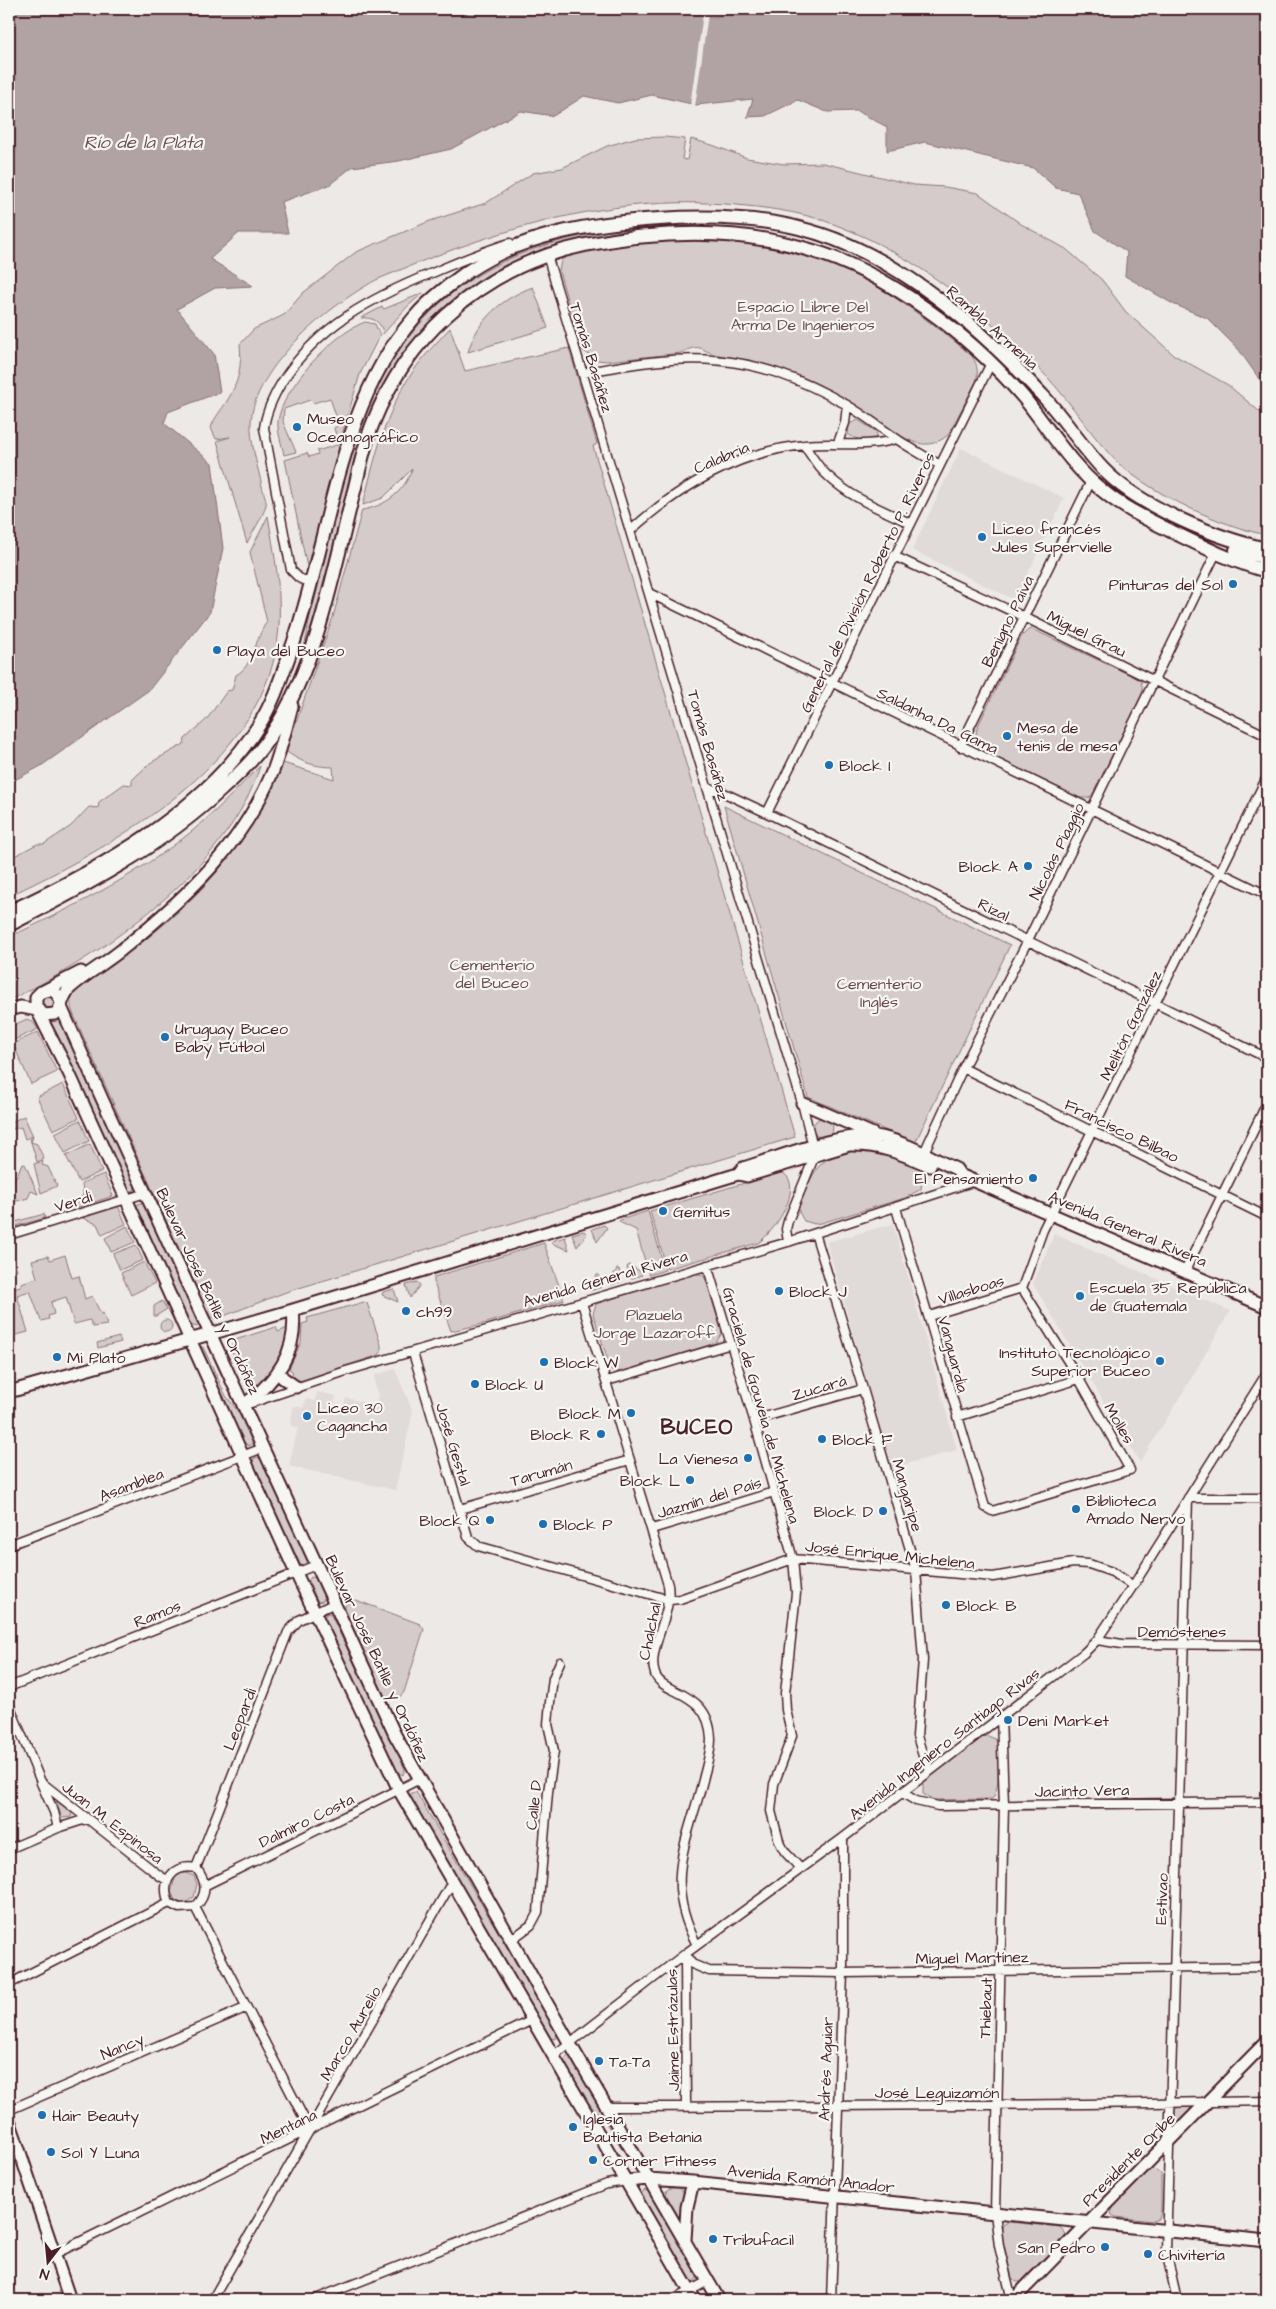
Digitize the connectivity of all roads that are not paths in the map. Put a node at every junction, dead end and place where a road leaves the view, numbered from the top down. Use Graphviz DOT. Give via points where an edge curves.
graph roads {
  1 [pos="534,240"];
  2 [pos="547,255"];
  3 [pos="990,363"];
  4 [pos="583,373"];
  5 [pos="847,405"];
  6 [pos="896,439"];
  7 [pos="838,443"];
  8 [pos="804,445"];
  9 [pos="940,465"];
  10 [pos="1090,481"];
  11 [pos="910,523"];
  12 [pos="630,531"];
  13 [pos="1267,549"];
  14 [pos="1216,553"];
  15 [pos="894,556"];
  16 [pos="1267,558"];
  17 [pos="1267,571"];
  18 [pos="312,584"];
  19 [pos="651,594"];
  20 [pos="304,614"];
  21 [pos="1024,617"];
  22 [pos="1154,681"];
  23 [pos="832,684"];
  24 [pos="297,686"];
  25 [pos="273,731"];
  26 [pos="1267,736"];
  27 [pos="960,747"];
  28 [pos="1267,777"];
  29 [pos="707,788"];
  30 [pos="1090,811"];
  31 [pos="767,813"];
  32 [pos="1220,873"];
  33 [pos="1267,896"];
  34 [pos="9,912"];
  35 [pos="9,926"];
  36 [pos="1028,940"];
  37 [pos="44,991"];
  38 [pos="1157,1002"];
  39 [pos="61,1003"];
  40 [pos="9,1009"];
  41 [pos="38,1011"];
  42 [pos="1267,1058"];
  43 [pos="963,1068"];
  44 [pos="802,1103"];
  45 [pos="1267,1103"];
  46 [pos="1093,1131"];
  47 [pos="880,1136"];
  48 [pos="814,1151"];
  49 [pos="922,1158"];
  50 [pos="975,1181"];
  51 [pos="146,1193"];
  52 [pos="1222,1194"];
  53 [pos="126,1198"];
  54 [pos="896,1208"];
  55 [pos="1052,1213"];
  56 [pos="1267,1217"];
  57 [pos="815,1233"];
  58 [pos="9,1235"];
  59 [pos="788,1242"];
  60 [pos="707,1265"];
  61 [pos="1185,1271"];
  62 [pos="1022,1288"];
  63 [pos="582,1303"];
  64 [pos="1267,1307"];
  65 [pos="293,1310"];
  66 [pos="929,1316"];
  67 [pos="210,1333"];
  68 [pos="188,1339"];
  69 [pos="731,1344"];
  70 [pos="413,1353"];
  71 [pos="278,1371"];
  72 [pos="1267,1373"];
  73 [pos="1079,1379"];
  74 [pos="607,1381"];
  75 [pos="296,1387"];
  76 [pos="863,1389"];
  77 [pos="9,1392"];
  78 [pos="244,1406"];
  79 [pos="957,1417"];
  80 [pos="754,1420"];
  81 [pos="263,1448"];
  82 [pos="242,1456"];
  83 [pos="630,1460"];
  84 [pos="774,1492"];
  85 [pos="1188,1498"];
  86 [pos="1267,1498"];
  87 [pos="985,1507"];
  88 [pos="460,1510"];
  89 [pos="652,1529"];
  90 [pos="472,1542"];
  91 [pos="9,1545"];
  92 [pos="793,1558"];
  93 [pos="316,1565"];
  94 [pos="916,1570"];
  95 [pos="296,1573"];
  96 [pos="1133,1586"];
  97 [pos="670,1600"];
  98 [pos="333,1604"];
  99 [pos="315,1613"];
  100 [pos="1097,1640"];
  101 [pos="1182,1644"];
  102 [pos="1267,1645"];
  103 [pos="560,1662"];
  104 [pos="9,1687"];
  105 [pos="9,1704"];
  106 [pos="1001,1716"];
  107 [pos="930,1770"];
  108 [pos="418,1780"];
  109 [pos="41,1782"];
  110 [pos="399,1790"];
  111 [pos="901,1792"];
  112 [pos="1267,1802"];
  113 [pos="1178,1803"];
  114 [pos="1004,1805"];
  115 [pos="86,1819"];
  116 [pos="58,1828"];
  117 [pos="843,1838"];
  118 [pos="9,1849"];
  119 [pos="196,1868"];
  120 [pos="800,1868"];
  121 [pos="167,1880"];
  122 [pos="452,1882"];
  123 [pos="206,1885"];
  124 [pos="169,1903"];
  125 [pos="195,1907"];
  126 [pos="510,1940"];
  127 [pos="697,1945"];
  128 [pos="685,1954"];
  129 [pos="1173,1967"];
  130 [pos="1267,1967"];
  131 [pos="1000,1970"];
  132 [pos="842,1973"];
  133 [pos="9,1984"];
  134 [pos="245,2008"];
  135 [pos="532,2020"];
  136 [pos="1267,2041"];
  137 [pos="570,2044"];
  138 [pos="553,2056"];
  139 [pos="1267,2101"];
  140 [pos="1208,2102"];
  141 [pos="1169,2103"];
  142 [pos="686,2105"];
  143 [pos="837,2106"];
  144 [pos="996,2106"];
  145 [pos="607,2107"];
  146 [pos="9,2110"];
  147 [pos="9,2120"];
  148 [pos="310,2130"];
  149 [pos="1168,2142"];
  150 [pos="648,2178"];
  151 [pos="627,2181"];
  152 [pos="693,2182"];
  153 [pos="834,2196"];
  154 [pos="995,2213"];
  155 [pos="1088,2223"];
  156 [pos="1166,2230"];
  157 [pos="685,2241"];
  158 [pos="1267,2242"];
  159 [pos="55,2254"];
  160 [pos="708,2281"];
  161 [pos="218,2288"];
  162 [pos="693,2296"];
  163 [pos="70,2300"];
  164 [pos="212,2300"];
  165 [pos="220,2300"];
  166 [pos="313,2300"];
  167 [pos="674,2300"];
  168 [pos="719,2300"];
  169 [pos="831,2300"];
  170 [pos="1012,2300"];
  171 [pos="1177,2300"];
  1 -- 13 [label="main road, Rambla Armenia" via="600,225 676,218 780,224 826,237 906,276 978,331 1045,398 1104,470 1120,484 1211,534"];
  1 -- 18 [label="main road, Rambla Armenia" via="490,258 440,292 414,318 387,355 367,392 349,441"];
  1 -- 18 [label="street" via="522,240 483,251 382,295 334,324 300,357 285,378 270,406 264,428 291,570"];
  2 -- 3 [label="main road, Rambla Armenia" via="610,240 676,234 753,238 809,249 846,263 898,291"];
  2 -- 4 [label="street, Tomás Basáñez"];
  2 -- 24 [label="main road, Rambla Armenia" via="491,281 457,306 416,348 389,389 369,433 320,622"];
  3 -- 9 [label="street, General de División Roberto P. Riveros"];
  3 -- 10 [label="main road, Rambla Armenia" via="1021,395"];
  4 -- 5 [label="street" via="676,359 724,360 799,380"];
  4 -- 12 [label="street, Tomás Basáñez"];
  5 -- 6 [label="street"];
  5 -- 7 [label="street"];
  6 -- 7 [label="street, Calabria" via="882,443"];
  6 -- 9 [label="street"];
  7 -- 8 [label="street, Calabria"];
  8 -- 11 [label="street" via="826,475 841,487 858,499"];
  8 -- 12 [label="street, Calabria" via="752,457 704,477 662,504"];
  9 -- 11 [label="street, General de División Roberto P. Riveros"];
  10 -- 14 [label="main road, Rambla Armenia" via="1130,510"];
  10 -- 21 [label="street, Benigno Paiva"];
  11 -- 15 [label="street, General de División Roberto P. Riveros"];
  12 -- 19 [label="street, Tomás Basáñez"];
  14 -- 16 [label="main road" via="1229,548"];
  14 -- 17 [label="main road, Rambla Armenia"];
  14 -- 22 [label="street, Nicolás Piaggio"];
  15 -- 21 [label="street, Miguel Grau"];
  15 -- 23 [label="street, General de División Roberto P. Riveros"];
  18 -- 20 [label="main road, Rambla Armenia"];
  19 -- 23 [label="street, Saldanha Da Gama"];
  19 -- 29 [label="street, Tomás Basáñez"];
  20 -- 25 [label="main road" via="301,649 273,716"];
  20 -- 34 [label="main road" via="263,718 247,742 208,786 141,840 72,881"];
  21 -- 22 [label="street, Miguel Grau"];
  21 -- 27 [label="street, Benigno Paiva"];
  22 -- 26 [label="street, Miguel Grau"];
  22 -- 30 [label="street, Nicolás Piaggio"];
  23 -- 27 [label="street, Saldanha Da Gama"];
  23 -- 31 [label="street, General de División Roberto P. Riveros"];
  24 -- 25 [label="main road, Rambla Armenia"];
  24 -- 39 [label="main road" via="273,769 237,838 180,900 103,966 68,989"];
  25 -- 35 [label="main road, Rambla Armenia" via="257,755 235,777 169,833 117,867"];
  25 -- 37 [label="main road" via="275,748 263,781 246,813 218,853 177,895 100,960"];
  27 -- 30 [label="street, Saldanha Da Gama"];
  28 -- 32 [label="street, Melitón González"];
  29 -- 31 [label="street, Rizal"];
  29 -- 44 [label="street, Tomás Basáñez"];
  30 -- 32 [label="street, Saldanha Da Gama"];
  30 -- 36 [label="street, Nicolás Piaggio"];
  31 -- 36 [label="street, Rizal"];
  32 -- 33 [label="street, Saldanha Da Gama"];
  32 -- 38 [label="street, Melitón González"];
  36 -- 38 [label="street, Rizal"];
  36 -- 43 [label="street, Nicolás Piaggio"];
  37 -- 39 [label="main road" via="54,992"];
  37 -- 41 [label="main road" via="35,1000"];
  38 -- 42 [label="street, Rizal"];
  38 -- 46 [label="street, Melitón González"];
  39 -- 41 [label="main road" via="53,1015"];
  39 -- 51 [label="main road, Bulevar José Batlle y Ordóñez"];
  40 -- 41 [label="main road" via="21,1007"];
  41 -- 53 [label="main road"];
  43 -- 46 [label="street, Francisco Bilbao"];
  43 -- 49 [label="street, Nicolás Piaggio"];
  44 -- 47 [label="main road"];
  44 -- 48 [label="street, Tomás Basáñez"];
  45 -- 52 [label="street"];
  46 -- 52 [label="street, Francisco Bilbao"];
  46 -- 55 [label="street, Melitón González"];
  47 -- 48 [label="main road, Avenida General Rivera" via="848,1138"];
  47 -- 49 [label="main road, Avenida General Rivera"];
  48 -- 49 [label="main road, Avenida General Rivera" via="864,1144"];
  48 -- 59 [label="street" via="788,1221"];
  48 -- 65 [label="main road, Avenida General Rivera" via="747,1176 738,1174"];
  49 -- 50 [label="main road, Avenida General Rivera" via="952,1176 960,1175"];
  50 -- 54 [label="street, Avenida General Rivera"];
  50 -- 55 [label="main road, Avenida General Rivera"];
  51 -- 53 [label="street, Verdi"];
  51 -- 67 [label="main road, Bulevar José Batlle y Ordóñez"];
  52 -- 56 [label="street, Francisco Bilbao"];
  52 -- 61 [label="street"];
  53 -- 58 [label="street, Verdi"];
  53 -- 68 [label="main road"];
  54 -- 57 [label="street, Avenida General Rivera"];
  54 -- 66 [label="street, Vanguardia"];
  55 -- 61 [label="main road, Avenida General Rivera"];
  55 -- 62 [label="street, Melitón González"];
  57 -- 59 [label="street, Avenida General Rivera"];
  57 -- 76 [label="street, Mangaripe"];
  59 -- 60 [label="street, Avenida General Rivera"];
  60 -- 63 [label="street, Avenida General Rivera"];
  60 -- 69 [label="street, Graciela de Gouveia de Michelena"];
  61 -- 64 [label="main road, Avenida General Rivera"];
  62 -- 66 [label="street, Villasboas"];
  62 -- 73 [label="street, Molles"];
  63 -- 70 [label="street, Avenida General Rivera"];
  63 -- 74 [label="street, Chalchal"];
  65 -- 67 [label="main road, Avenida General Rivera"];
  65 -- 71 [label="main road" via="294,1337"];
  66 -- 79 [label="street, Vanguardia"];
  67 -- 68 [label="main road, Avenida General Rivera"];
  67 -- 78 [label="main road, Bulevar José Batlle y Ordóñez"];
  68 -- 77 [label="main road, Avenida General Rivera"];
  68 -- 82 [label="main road"];
  69 -- 74 [label="street"];
  69 -- 80 [label="street, Graciela de Gouveia de Michelena"];
  70 -- 75 [label="street, Avenida General Rivera"];
  70 -- 88 [label="street, José Gestal"];
  71 -- 75 [label="main road"];
  71 -- 78 [label="main road"];
  72 -- 85 [label="street, Avenida Ingeniero Santiago Rivas"];
  73 -- 79 [label="street"];
  73 -- 87 [label="street, Molles" via="1130,1470 992,1511"];
  74 -- 83 [label="street, Chalchal"];
  75 -- 78 [label="street, Avenida General Rivera"];
  76 -- 80 [label="street, Zucará"];
  76 -- 94 [label="street, Mangaripe"];
  78 -- 81 [label="main road, Bulevar José Batlle y Ordóñez"];
  79 -- 87 [label="street, Vanguardia"];
  80 -- 84 [label="street, Graciela de Gouveia de Michelena"];
  81 -- 82 [label="street, Asamblea"];
  81 -- 93 [label="main road, Bulevar José Batlle y Ordóñez"];
  82 -- 91 [label="street, Asamblea"];
  82 -- 95 [label="main road"];
  83 -- 88 [label="street, Tarumán"];
  83 -- 89 [label="street, Chalchal"];
  84 -- 89 [label="street, Jazmín del País"];
  84 -- 92 [label="street, Graciela de Gouveia de Michelena"];
  85 -- 86 [label="street"];
  85 -- 96 [label="street, Avenida Ingeniero Santiago Rivas"];
  85 -- 101 [label="street, Estivao"];
  88 -- 90 [label="street, José Gestal"];
  89 -- 97 [label="street, Chalchal"];
  90 -- 97 [label="street, José Enrique Michelena" via="537,1564"];
  92 -- 94 [label="street, José Enrique Michelena"];
  92 -- 97 [label="street, José Enrique Michelena"];
  92 -- 120 [label="street, Graciela de Gouveia de Michelena" via="796,1592 785,1693 792,1736 774,1784 771,1811 779,1841"];
  93 -- 95 [label="street, Ramos"];
  93 -- 98 [label="main road, Bulevar José Batlle y Ordóñez"];
  94 -- 96 [label="street, José Enrique Michelena" via="993,1578 1080,1563 1105,1568"];
  94 -- 107 [label="street, Mangaripe" via="923,1660 917,1736"];
  95 -- 99 [label="main road"];
  95 -- 104 [label="street, Ramos"];
  96 -- 100 [label="street, Avenida Ingeniero Santiago Rivas"];
  97 -- 127 [label="street, Chalchal" via="654,1655 654,1672 662,1683 698,1704 711,1739 679,1868 685,1916"];
  98 -- 99 [label="street, Leopardi"];
  98 -- 108 [label="main road, Bulevar José Batlle y Ordóñez"];
  99 -- 110 [label="main road"];
  99 -- 119 [label="street, Leopardi" via="294,1623 284,1639"];
  100 -- 101 [label="street, Demóstenes" via="1122,1644"];
  100 -- 106 [label="street, Avenida Ingeniero Santiago Rivas"];
  101 -- 102 [label="street, Demóstenes"];
  101 -- 113 [label="street, Estivao"];
  103 -- 126 [label="street, Calle D" via="553,1678 548,1724 554,1751 538,1912 531,1925"];
  105 -- 109 [label="street, Juan M. Espinosa"];
  106 -- 107 [label="street, Avenida Ingeniero Santiago Rivas"];
  106 -- 114 [label="street, Thiebaut"];
  107 -- 111 [label="street, Avenida Ingeniero Santiago Rivas"];
  108 -- 110 [label="street, Dalmiro Costa"];
  108 -- 126 [label="main road, Bulevar José Batlle y Ordóñez"];
  109 -- 115 [label="street, Juan M. Espinosa"];
  109 -- 116 [label="street, Juan M. Espinosa"];
  110 -- 122 [label="main road"];
  110 -- 123 [label="street, Dalmiro Costa"];
  111 -- 114 [label="street, Jacinto Vera" via="931,1806"];
  111 -- 117 [label="street, Avenida Ingeniero Santiago Rivas"];
  112 -- 113 [label="street, Jacinto Vera"];
  113 -- 114 [label="street, Jacinto Vera"];
  113 -- 129 [label="street, Estivao"];
  114 -- 131 [label="street, Thiebaut"];
  115 -- 116 [label="street"];
  115 -- 121 [label="street, Juan M. Espinosa"];
  116 -- 118 [label="street"];
  117 -- 120 [label="street, Avenida Ingeniero Santiago Rivas"];
  117 -- 132 [label="street, Andrés Aguiar"];
  119 -- 121 [label="street, Juan M. Espinosa" via="176,1870"];
  119 -- 123 [label="street"];
  120 -- 127 [label="street, Avenida Ingeniero Santiago Rivas"];
  121 -- 124 [label="street" via="165,1890"];
  122 -- 135 [label="main road"];
  122 -- 148 [label="street, Marco Aurelio"];
  123 -- 125 [label="street"];
  124 -- 125 [label="street" via="179,1908"];
  124 -- 133 [label="street"];
  125 -- 134 [label="street"];
  126 -- 137 [label="main road, Bulevar José Batlle y Ordóñez"];
  127 -- 128 [label="street, Avenida Ingeniero Santiago Rivas"];
  128 -- 132 [label="street, Miguel Martínez" via="692,1964 709,1971"];
  128 -- 137 [label="street, Avenida Ingeniero Santiago Rivas"];
  128 -- 142 [label="street, Jaime Estrázulas"];
  129 -- 130 [label="street, Miguel Martínez"];
  129 -- 131 [label="street, Miguel Martínez"];
  129 -- 141 [label="street, Estivao"];
  131 -- 132 [label="street, Miguel Martínez"];
  131 -- 144 [label="street, Thiebaut"];
  132 -- 143 [label="street, Andrés Aguiar"];
  134 -- 146 [label="street, Nancy"];
  134 -- 148 [label="street"];
  135 -- 138 [label="main road"];
  135 -- 148 [label="street, Mentana"];
  136 -- 140 [label="main road, Presidente Oribe"];
  137 -- 138 [label="street, Avenida Ingeniero Santiago Rivas"];
  137 -- 145 [label="main road, Bulevar José Batlle y Ordóñez"];
  138 -- 151 [label="main road"];
  139 -- 140 [label="street, José Leguizamón"];
  140 -- 141 [label="street, José Leguizamón"];
  140 -- 149 [label="main road, Presidente Oribe"];
  141 -- 144 [label="street, José Leguizamón"];
  141 -- 149 [label="street, Estivao"];
  142 -- 143 [label="street, José Leguizamón"];
  142 -- 145 [label="street, José Leguizamón"];
  143 -- 144 [label="street, José Leguizamón"];
  143 -- 153 [label="street, Andrés Aguiar"];
  144 -- 154 [label="street, Thiebaut"];
  145 -- 150 [label="main road, Bulevar José Batlle y Ordóñez"];
  147 -- 159 [label="main road"];
  148 -- 159 [label="street, Mentana"];
  148 -- 161 [label="street, Marco Aurelio"];
  149 -- 155 [label="main road, Presidente Oribe"];
  149 -- 156 [label="street, Estivao"];
  150 -- 151 [label="main road, Avenida Ramón Anador"];
  150 -- 152 [label="main road, Avenida Ramón Anador"];
  150 -- 157 [label="main road, Bulevar José Batlle y Ordóñez"];
  151 -- 162 [label="main road"];
  151 -- 166 [label="street, Avenida Ramón Anador" via="607,2184"];
  152 -- 153 [label="main road, Avenida Ramón Anador"];
  152 -- 157 [label="main road"];
  153 -- 154 [label="main road, Avenida Ramón Anador"];
  153 -- 169 [label="street, Andrés Aguiar"];
  154 -- 155 [label="main road, Avenida Ramón Anador"];
  154 -- 170 [label="street, Thiebaut"];
  155 -- 156 [label="main road, Avenida Ramón Anador"];
  155 -- 170 [label="main road, Presidente Oribe"];
  156 -- 158 [label="main road, Avenida Ramón Anador"];
  156 -- 171 [label="street, Estivao" via="1166,2251"];
  157 -- 160 [label="main road, Bulevar José Batlle y Ordóñez"];
  159 -- 163 [label="main road"];
  160 -- 162 [label="street"];
  160 -- 168 [label="main road, Bulevar José Batlle y Ordóñez"];
  161 -- 164 [label="street, Marco Aurelio"];
  161 -- 165 [label="street"];
  162 -- 167 [label="street"];
}
